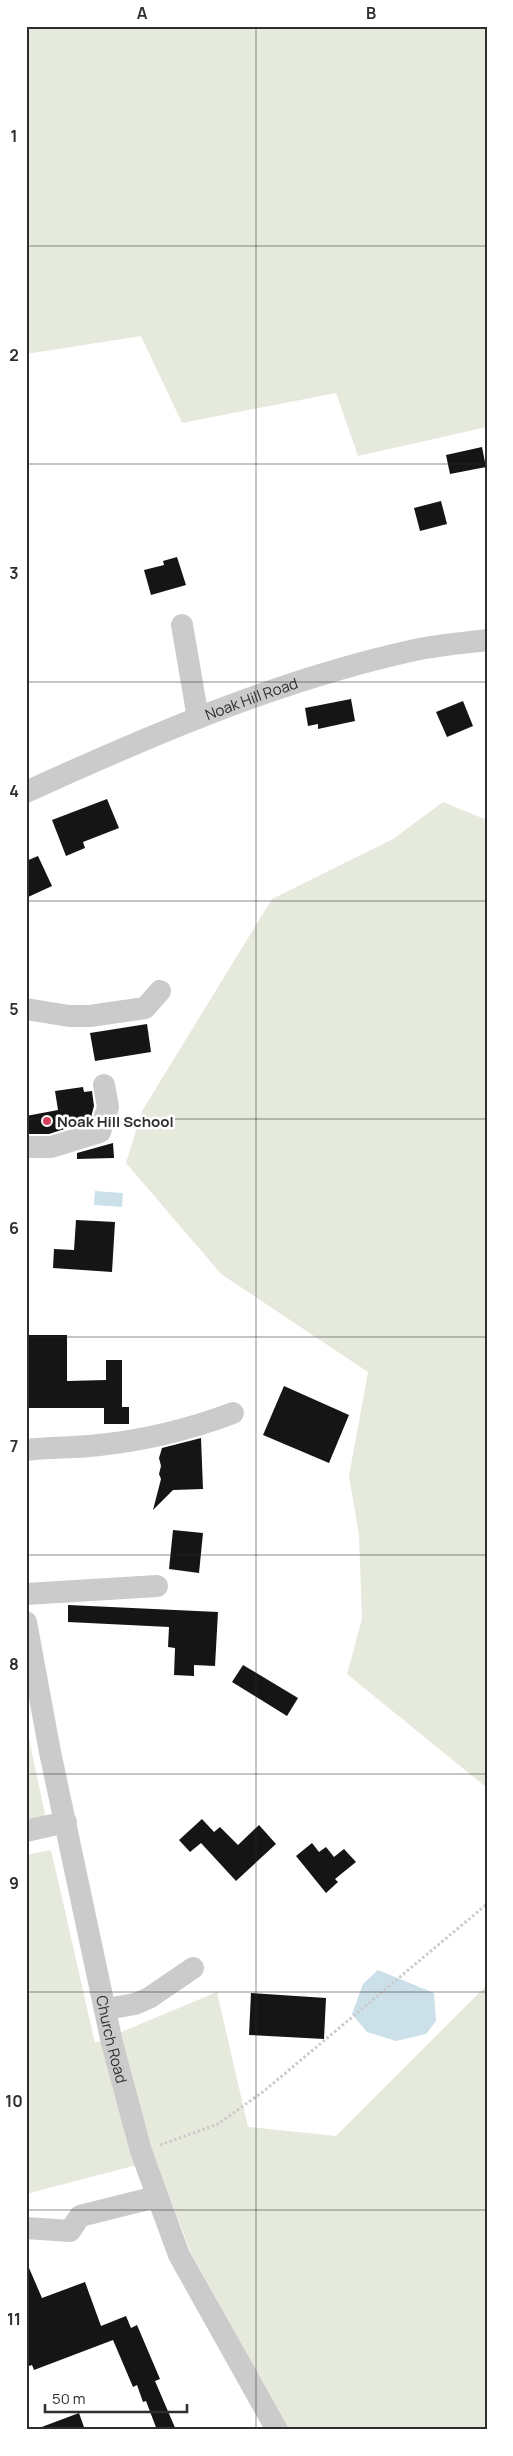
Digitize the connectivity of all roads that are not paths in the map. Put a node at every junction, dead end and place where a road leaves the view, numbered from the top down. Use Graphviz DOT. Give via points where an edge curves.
graph roads {
  1 [pos="182,625"];
  2 [pos="487,640"];
  3 [pos="198,718"];
  4 [pos="26,792"];
  5 [pos="160,991"];
  6 [pos="26,1009"];
  7 [pos="104,1085"];
  8 [pos="26,1147"];
  9 [pos="233,1413"];
  10 [pos="26,1450"];
  11 [pos="157,1586"];
  12 [pos="26,1594"];
  13 [pos="26,1622"];
  14 [pos="66,1822"];
  15 [pos="26,1831"];
  16 [pos="193,1968"];
  17 [pos="106,2009"];
  18 [pos="156,2197"];
  19 [pos="26,2228"];
  20 [pos="277,2430"];
  1 -- 3 [label="street"];
  2 -- 3 [label="street, Noak Hill Road" via="416,650 301,681"];
  3 -- 4 [label="street, Noak Hill Road"];
  5 -- 6 [label="street" via="145,1008 99,1015 68,1016"];
  7 -- 8 [label="street" via="108,1107 100,1132 51,1147"];
  9 -- 10 [label="street" via="191,1429 148,1438"];
  11 -- 12 [label="street"];
  13 -- 14 [label="street, Church Road"];
  14 -- 15 [label="street"];
  14 -- 17 [label="street, Church Road"];
  16 -- 17 [label="street" via="149,1998"];
  17 -- 18 [label="street, Church Road" via="112,2043"];
  18 -- 19 [label="street" via="80,2216 70,2231"];
  18 -- 20 [label="street, Church Road" via="179,2255"];
}
